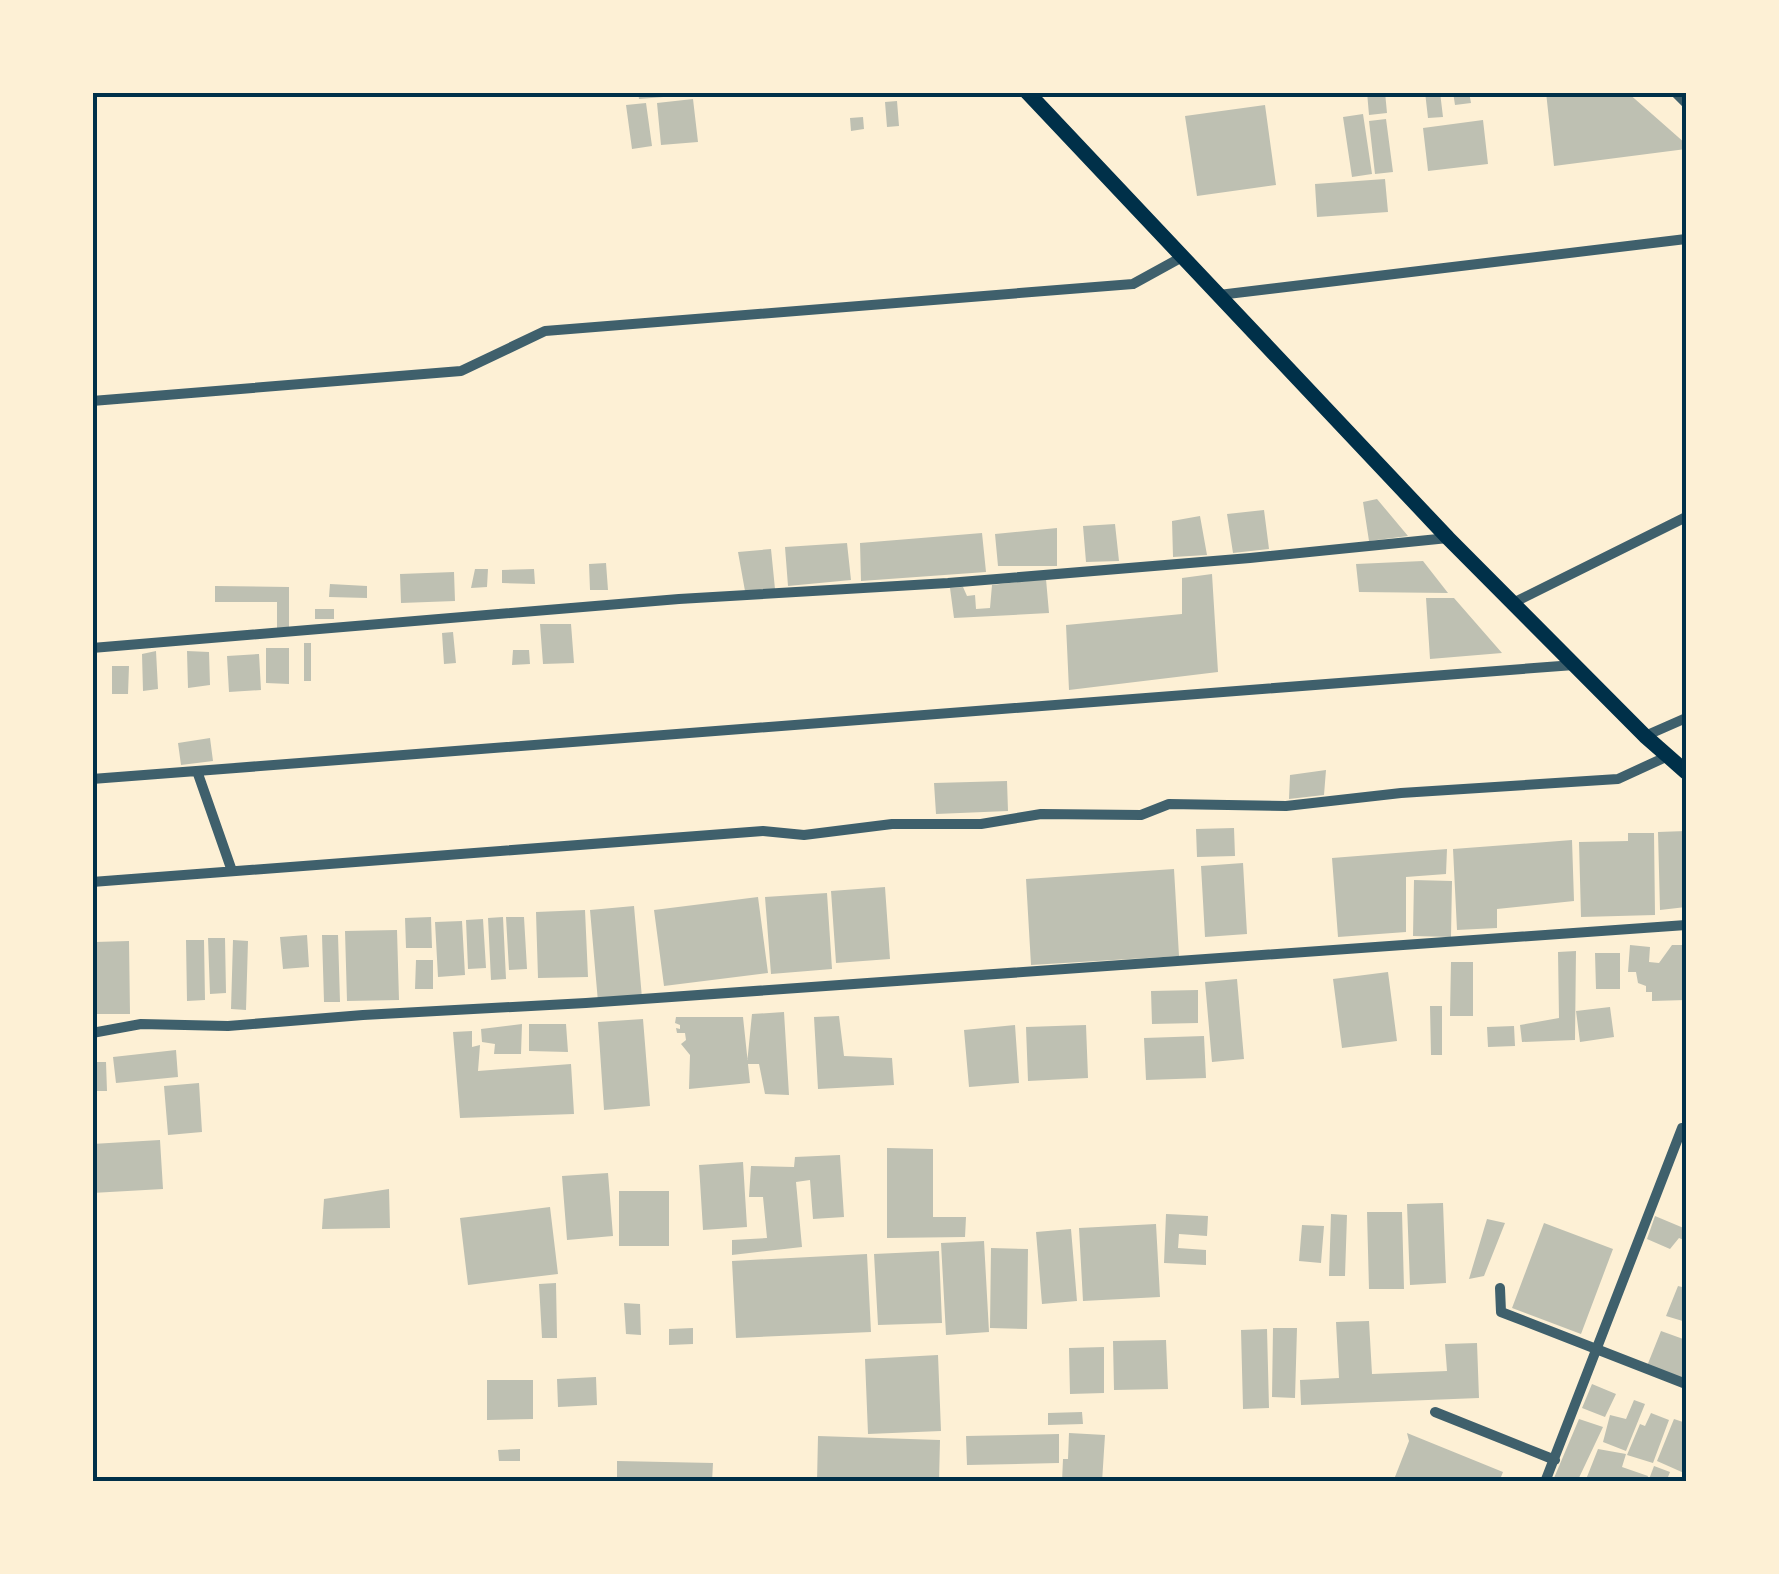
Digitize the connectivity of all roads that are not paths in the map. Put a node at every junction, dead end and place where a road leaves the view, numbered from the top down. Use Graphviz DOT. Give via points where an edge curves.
graph roads {
  1 [pos="1027,92"];
  2 [pos="1675,92"];
  3 [pos="1686,103"];
  4 [pos="1686,238"];
  5 [pos="1182,257"];
  6 [pos="1219,295"];
  7 [pos="92,401"];
  8 [pos="1686,517"];
  9 [pos="1448,538"];
  10 [pos="1513,603"];
  11 [pos="92,648"];
  12 [pos="1575,665"];
  13 [pos="1686,718"];
  14 [pos="1645,736"];
  15 [pos="1668,756"];
  16 [pos="197,771"];
  17 [pos="1686,772"];
  18 [pos="92,779"];
  19 [pos="232,871"];
  20 [pos="92,882"];
  21 [pos="1686,924"];
  22 [pos="92,1032"];
  23 [pos="1686,1130"];
  24 [pos="1500,1288"];
  25 [pos="1598,1350"];
  26 [pos="1686,1384"];
  27 [pos="1435,1412"];
  28 [pos="1555,1460"];
  29 [pos="1545,1482"];
  1 -- 5 [label="main road"];
  2 -- 3 [label="street"];
  4 -- 6 [label="street"];
  5 -- 6 [label="main road"];
  5 -- 7 [label="street" via="1133,284 545,331 461,372"];
  6 -- 9 [label="main road"];
  8 -- 10 [label="street"];
  9 -- 10 [label="main road"];
  9 -- 11 [label="street"];
  10 -- 12 [label="main road"];
  12 -- 14 [label="main road"];
  12 -- 16 [label="street"];
  13 -- 14 [label="street"];
  14 -- 15 [label="main road"];
  15 -- 17 [label="main road"];
  15 -- 19 [label="street" via="1618,779 1286,806 1169,804 1141,815 1041,814 804,835 764,831"];
  16 -- 18 [label="street"];
  16 -- 19 [label="street"];
  19 -- 20 [label="street"];
  21 -- 22 [label="street"];
  23 -- 25 [label="street"];
  24 -- 25 [label="street" via="1501,1312"];
  25 -- 26 [label="street"];
  25 -- 28 [label="street"];
  27 -- 28 [label="street"];
  28 -- 29 [label="street"];
}
